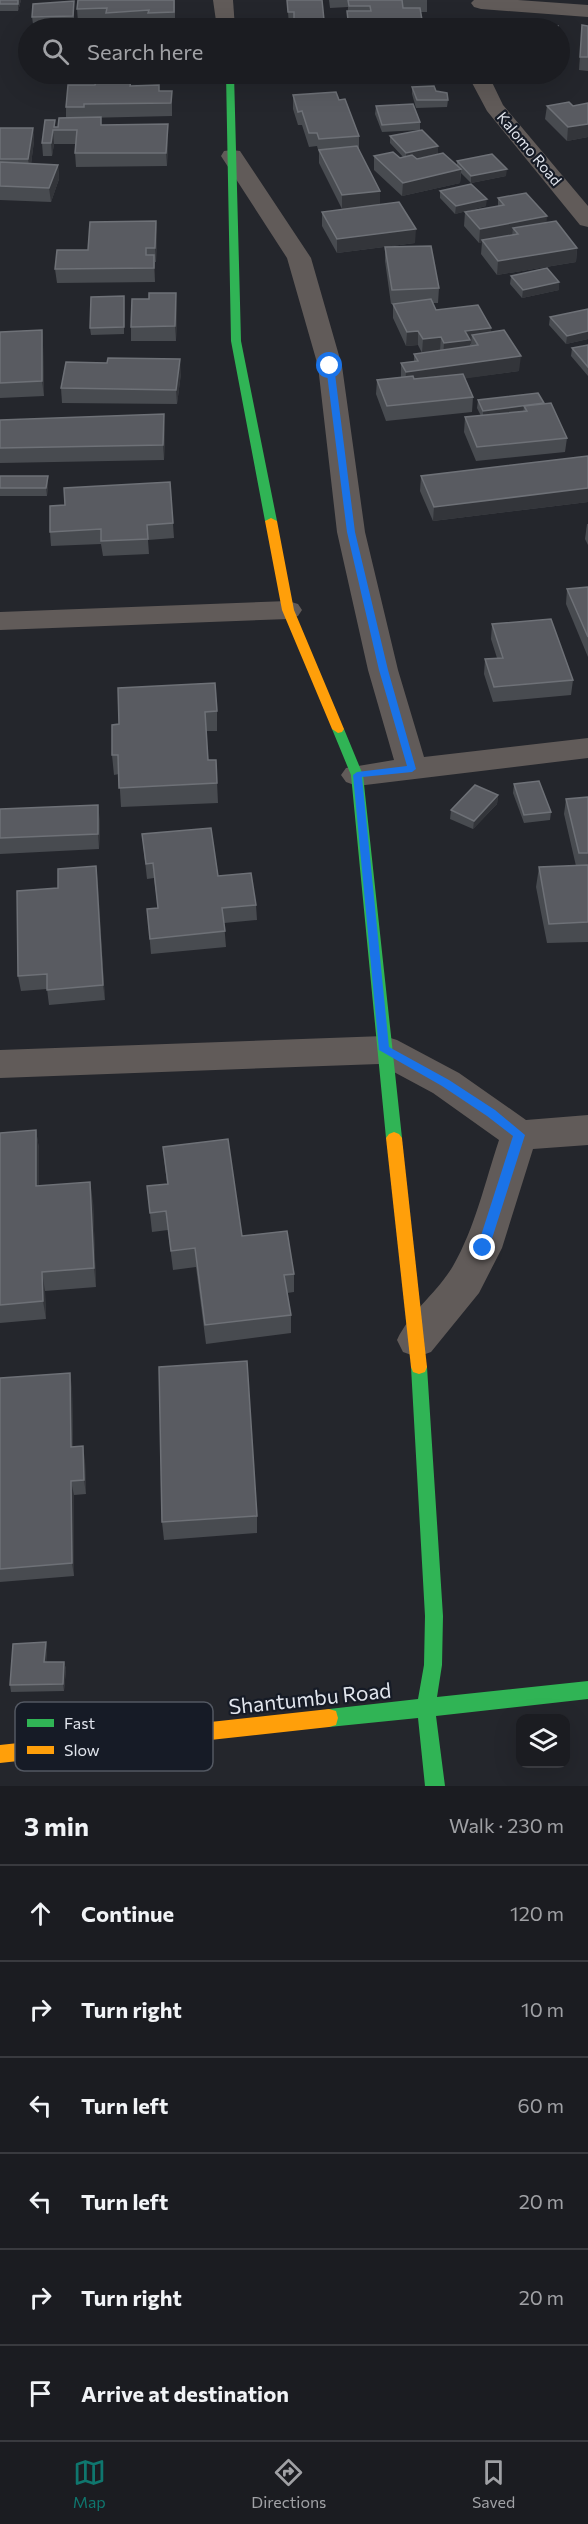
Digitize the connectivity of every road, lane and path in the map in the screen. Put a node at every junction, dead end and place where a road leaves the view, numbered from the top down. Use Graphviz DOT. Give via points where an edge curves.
graph roads {
  1 [pos="223,0"];
  2 [pos="480,7"];
  3 [pos="588,11"];
  4 [pos="225,18"];
  5 [pos="230,84"];
  6 [pos="483,84"];
  7 [pos="232,156"];
  8 [pos="588,220"];
  9 [pos="288,610"];
  10 [pos="0,621"];
  11 [pos="588,748"];
  12 [pos="412,769"];
  13 [pos="357,775"];
  14 [pos="384,1050"];
  15 [pos="0,1064"];
  16 [pos="588,1130"];
  17 [pos="519,1135"];
  18 [pos="417,1340"];
  19 [pos="588,1690"];
  20 [pos="426,1707"];
  21 [pos="213,1730"];
  22 [pos="15,1752"];
  23 [pos="0,1754"];
  24 [pos="435,1786"];
  1 -- 4 [label="street"];
  2 -- 3 [label="street"];
  5 -- 7 [label="street"];
  6 -- 8 [label="street, Kalomo Road" via="494,107"];
  7 -- 9 [label="street" via="236,341"];
  7 -- 12 [label="street" via="299,258 330,366 351,532"];
  9 -- 10 [label="street"];
  9 -- 13 [label="street"];
  11 -- 12 [label="street"];
  12 -- 13 [label="street"];
  13 -- 14 [label="street"];
  14 -- 15 [label="street"];
  14 -- 17 [label="street" via="446,1083"];
  14 -- 18 [label="street"];
  16 -- 17 [label="street"];
  17 -- 18 [label="street" via="483,1248 465,1281"];
  18 -- 20 [label="street" via="434,1616 433,1665"];
  19 -- 20 [label="street, Shantumbu Road"];
  20 -- 21 [label="street, Shantumbu Road"];
  20 -- 24 [label="street"];
  22 -- 23 [label="street, Shantumbu Road"];
}
